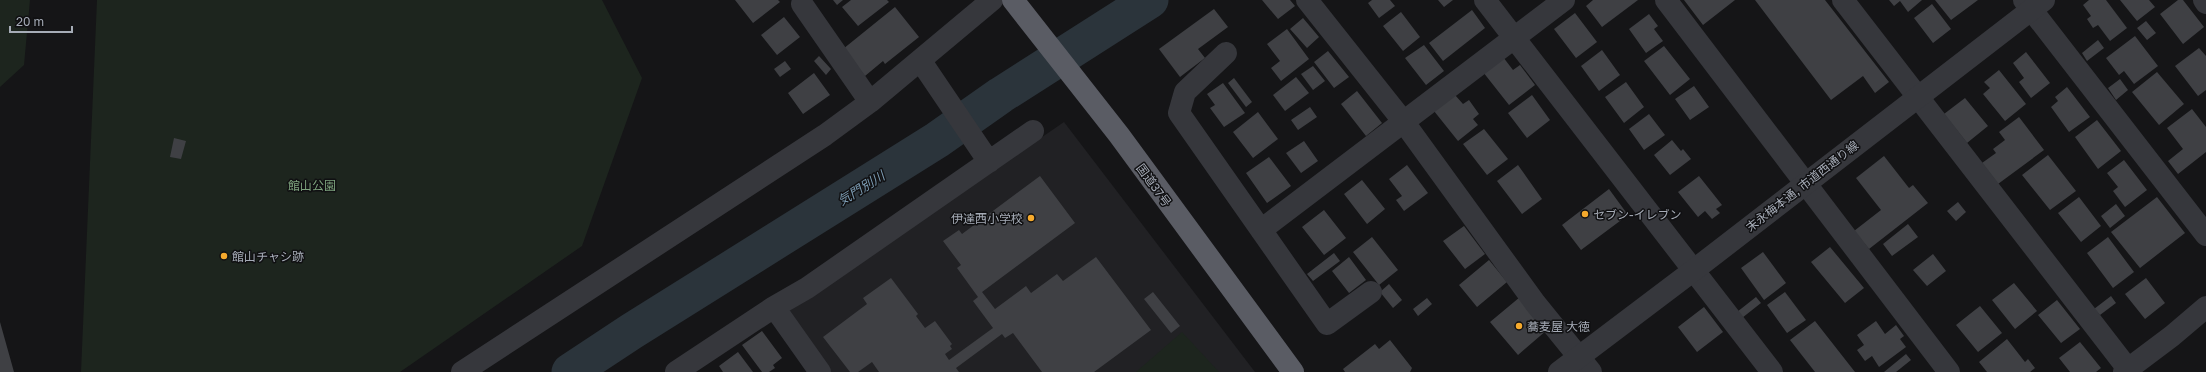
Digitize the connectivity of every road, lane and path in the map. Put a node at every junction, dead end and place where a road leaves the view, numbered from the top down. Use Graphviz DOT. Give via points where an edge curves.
graph roads {
  1 [pos="992,0"];
  2 [pos="1013,0"];
  3 [pos="1307,0"];
  4 [pos="1485,0"];
  5 [pos="1564,0"];
  6 [pos="1666,0"];
  7 [pos="1843,0"];
  8 [pos="2204,0"];
  9 [pos="2033,3"];
  10 [pos="2206,3"];
  11 [pos="802,4"];
  12 [pos="1514,38"];
  13 [pos="1226,53"];
  14 [pos="924,64"];
  15 [pos="1918,97"];
  16 [pos="870,102"];
  17 [pos="1403,121"];
  18 [pos="1033,131"];
  19 [pos="984,155"];
  20 [pos="1805,183"];
  21 [pos="1261,230"];
  22 [pos="2206,235"];
  23 [pos="1694,270"];
  24 [pos="1371,292"];
  25 [pos="774,307"];
  26 [pos="2206,307"];
  27 [pos="1585,364"];
  28 [pos="680,371"];
  29 [pos="2126,371"];
  30 [pos="462,372"];
  31 [pos="820,372"];
  32 [pos="1293,372"];
  33 [pos="1559,372"];
  34 [pos="1772,372"];
  35 [pos="1949,372"];
  1 -- 14 [label="street"];
  2 -- 32 [label="highway, 国道37号" via="1118,135"];
  3 -- 17 [label="street"];
  4 -- 12 [label="street"];
  5 -- 12 [label="street"];
  6 -- 20 [label="street"];
  7 -- 15 [label="street"];
  8 -- 10 [label="street"];
  9 -- 15 [label="street, 末永梅本通, 市道西通り線"];
  9 -- 22 [label="street"];
  11 -- 16 [label="street"];
  12 -- 17 [label="street"];
  12 -- 23 [label="street"];
  13 -- 21 [label="street" via="1185,92 1179,113"];
  14 -- 16 [label="street"];
  14 -- 19 [label="street"];
  15 -- 20 [label="street, 末永梅本通, 市道西通り線"];
  15 -- 29 [label="street"];
  16 -- 30 [label="street" via="825,135"];
  17 -- 21 [label="street"];
  17 -- 27 [label="street" via="1535,303"];
  18 -- 19 [label="street"];
  19 -- 25 [label="street" via="807,288"];
  20 -- 23 [label="street, 末永梅本通, 市道西通り線"];
  20 -- 35 [label="street"];
  21 -- 24 [label="street" via="1327,324"];
  23 -- 27 [label="street, 末永梅本通, 市道西通り線"];
  23 -- 34 [label="street"];
  25 -- 28 [label="street"];
  25 -- 31 [label="street"];
  26 -- 29 [label="street"];
  27 -- 33 [label="street, 末永梅本通, 市道西通り線"];
}
